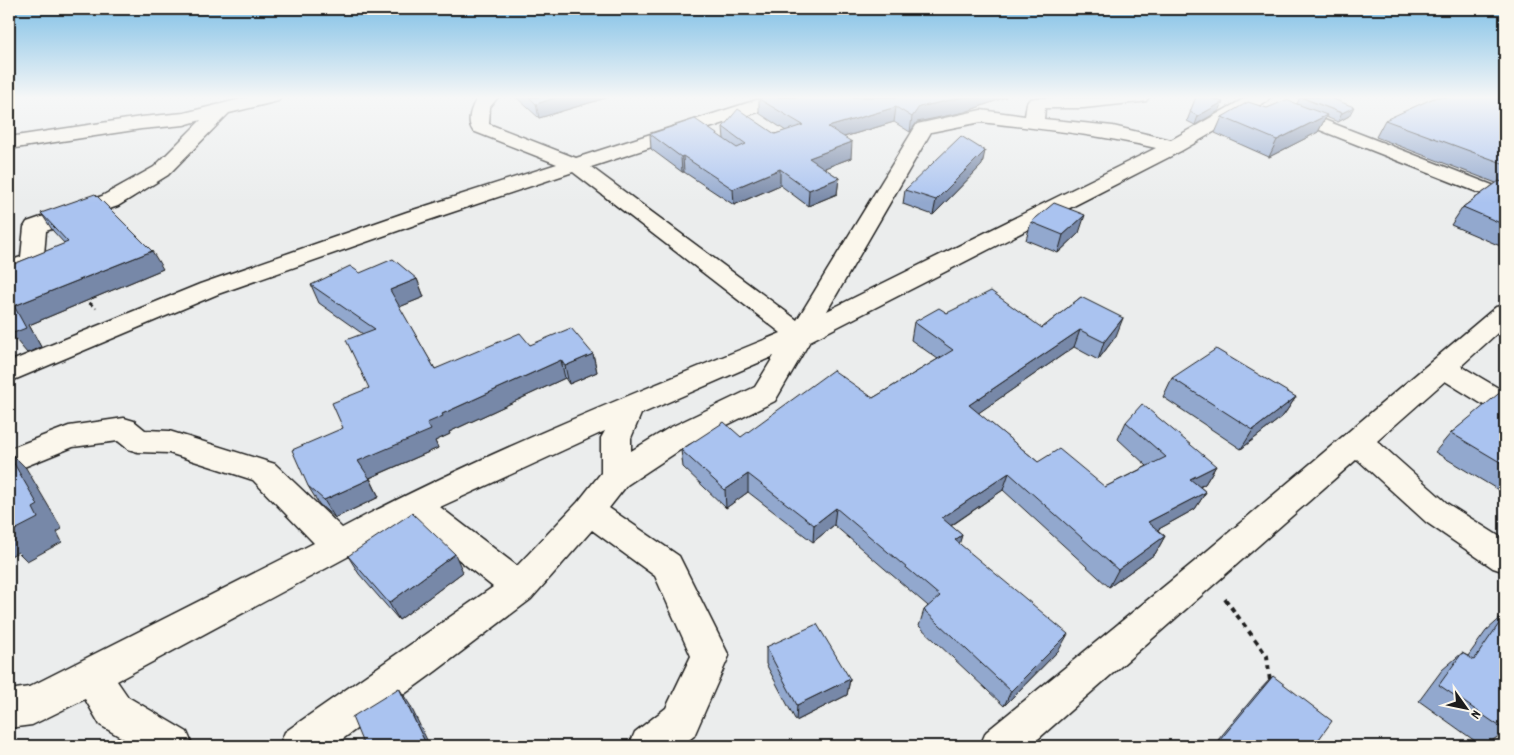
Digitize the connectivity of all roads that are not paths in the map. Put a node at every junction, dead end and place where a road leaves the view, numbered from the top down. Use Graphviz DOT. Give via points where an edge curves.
graph roads {
  1 [pos="80,132"];
  2 [pos="200,132"];
  3 [pos="493,132"];
  4 [pos="677,132"];
  5 [pos="921,132"];
  6 [pos="1114,132"];
  7 [pos="1200,132"];
  8 [pos="1344,132"];
  9 [pos="9,143"];
  10 [pos="1174,147"];
  11 [pos="576,165"];
  12 [pos="1505,197"];
  13 [pos="9,269"];
  14 [pos="1505,313"];
  15 [pos="800,335"];
  16 [pos="1443,367"];
  17 [pos="9,373"];
  18 [pos="1505,405"];
  19 [pos="630,407"];
  20 [pos="1357,441"];
  21 [pos="9,461"];
  22 [pos="616,476"];
  23 [pos="414,505"];
  24 [pos="589,511"];
  25 [pos="338,546"];
  26 [pos="1505,558"];
  27 [pos="519,588"];
  28 [pos="92,675"];
  29 [pos="9,710"];
  30 [pos="173,746"];
  31 [pos="299,746"];
  32 [pos="649,746"];
  33 [pos="1000,746"];
  1 -- 9 [label="street"];
  2 -- 13 [label="street" via="161,171 110,201 35,227 32,261"];
  3 -- 11 [label="street"];
  4 -- 11 [label="street"];
  5 -- 15 [label="street"];
  6 -- 10 [label="street"];
  7 -- 10 [label="street"];
  8 -- 12 [label="street"];
  10 -- 15 [label="street"];
  11 -- 15 [label="street"];
  11 -- 17 [label="street" via="208,289"];
  14 -- 16 [label="street"];
  15 -- 19 [label="street"];
  15 -- 22 [label="street" via="765,394 679,436"];
  16 -- 18 [label="street"];
  16 -- 20 [label="street"];
  19 -- 22 [label="street" via="616,438"];
  19 -- 23 [label="street"];
  20 -- 26 [label="street" via="1438,513"];
  20 -- 33 [label="street"];
  21 -- 25 [label="street" via="69,437 124,429 138,441 169,442 264,472"];
  22 -- 24 [label="street"];
  23 -- 25 [label="street"];
  23 -- 27 [label="street"];
  24 -- 27 [label="street"];
  24 -- 32 [label="street" via="667,566 710,656 680,722"];
  25 -- 28 [label="street"];
  27 -- 31 [label="street"];
  28 -- 29 [label="street" via="32,706"];
  28 -- 30 [label="street" via="114,711"];
}
